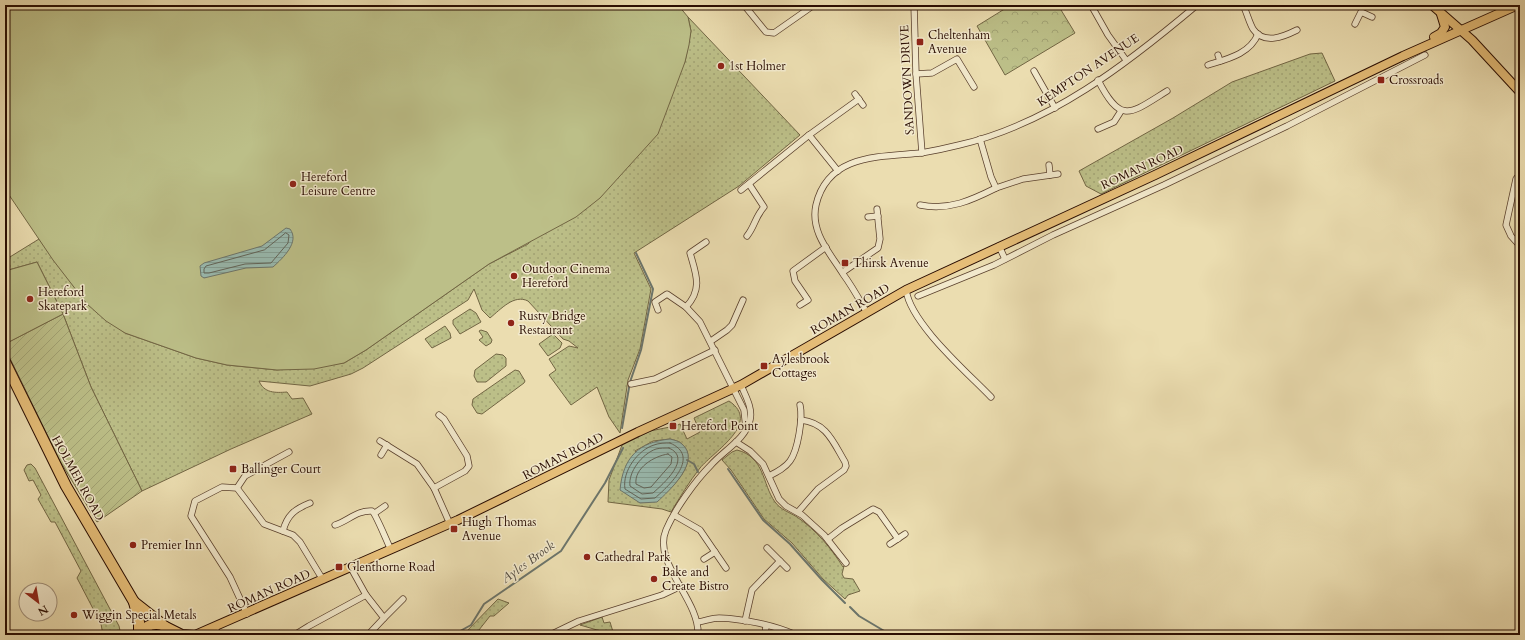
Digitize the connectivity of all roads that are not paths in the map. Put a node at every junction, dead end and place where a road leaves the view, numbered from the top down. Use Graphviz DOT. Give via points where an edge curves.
graph roads {
  1 [pos="744,5"];
  2 [pos="814,5"];
  3 [pos="914,5"];
  4 [pos="1091,5"];
  5 [pos="1197,5"];
  6 [pos="1243,5"];
  7 [pos="1358,5"];
  8 [pos="1432,5"];
  9 [pos="1518,5"];
  10 [pos="1361,12"];
  11 [pos="1441,14"];
  12 [pos="1372,17"];
  13 [pos="1355,24"];
  14 [pos="1462,29"];
  15 [pos="1297,30"];
  16 [pos="1258,34"];
  17 [pos="1218,55"];
  18 [pos="1425,55"];
  19 [pos="1403,56"];
  20 [pos="1126,60"];
  21 [pos="1220,61"];
  22 [pos="1208,65"];
  23 [pos="1034,71"];
  24 [pos="916,74"];
  25 [pos="1098,80"];
  26 [pos="974,88"];
  27 [pos="1167,91"];
  28 [pos="1520,92"];
  29 [pos="1317,96"];
  30 [pos="863,105"];
  31 [pos="1055,108"];
  32 [pos="1323,108"];
  33 [pos="1121,112"];
  34 [pos="1098,129"];
  35 [pos="808,135"];
  36 [pos="980,139"];
  37 [pos="922,153"];
  38 [pos="1049,165"];
  39 [pos="838,171"];
  40 [pos="1058,174"];
  41 [pos="1520,174"];
  42 [pos="1050,175"];
  43 [pos="748,184"];
  44 [pos="996,188"];
  45 [pos="741,190"];
  46 [pos="920,205"];
  47 [pos="877,209"];
  48 [pos="878,216"];
  49 [pos="868,217"];
  50 [pos="746,236"];
  51 [pos="706,242"];
  52 [pos="999,246"];
  53 [pos="1520,246"];
  54 [pos="826,247"];
  55 [pos="1005,259"];
  56 [pos="843,272"];
  57 [pos="906,290"];
  58 [pos="918,296"];
  59 [pos="743,300"];
  60 [pos="800,305"];
  61 [pos="686,307"];
  62 [pos="658,310"];
  63 [pos="867,312"];
  64 [pos="710,341"];
  65 [pos="715,350"];
  66 [pos="5,362"];
  67 [pos="631,384"];
  68 [pos="741,385"];
  69 [pos="732,389"];
  70 [pos="991,397"];
  71 [pos="800,405"];
  72 [pos="440,415"];
  73 [pos="801,420"];
  74 [pos="746,428"];
  75 [pos="380,441"];
  76 [pos="736,442"];
  77 [pos="387,445"];
  78 [pos="289,452"];
  79 [pos="381,455"];
  80 [pos="770,476"];
  81 [pos="237,488"];
  82 [pos="434,488"];
  83 [pos="310,503"];
  84 [pos="385,506"];
  85 [pos="798,512"];
  86 [pos="375,513"];
  87 [pos="674,515"];
  88 [pos="450,524"];
  89 [pos="335,525"];
  90 [pos="283,531"];
  91 [pos="905,534"];
  92 [pos="828,539"];
  93 [pos="898,539"];
  94 [pos="890,544"];
  95 [pos="767,548"];
  96 [pos="391,550"];
  97 [pos="715,552"];
  98 [pos="704,559"];
  99 [pos="780,561"];
  100 [pos="846,563"];
  101 [pos="351,568"];
  102 [pos="726,568"];
  103 [pos="787,568"];
  104 [pos="323,580"];
  105 [pos="681,586"];
  106 [pos="366,595"];
  107 [pos="403,600"];
  108 [pos="134,602"];
  109 [pos="247,614"];
  110 [pos="384,618"];
  111 [pos="745,621"];
  112 [pos="698,622"];
  113 [pos="165,626"];
  114 [pos="766,626"];
  115 [pos="216,631"];
  116 [pos="559,633"];
  117 [pos="296,634"];
  118 [pos="139,635"];
  119 [pos="172,635"];
  120 [pos="196,635"];
  121 [pos="368,635"];
  122 [pos="550,635"];
  123 [pos="698,635"];
  124 [pos="765,635"];
  125 [pos="796,635"];
  1 -- 2 [label="street" via="770,34"];
  3 -- 24 [label="street, SANDOWN DRIVE"];
  4 -- 20 [label="street"];
  5 -- 20 [label="street, KEMPTON AVENUE"];
  6 -- 16 [label="street"];
  7 -- 10 [label="street"];
  8 -- 11 [label="main road"];
  9 -- 14 [label="main road, ROMAN ROAD"];
  10 -- 12 [label="street"];
  10 -- 13 [label="street"];
  11 -- 14 [label="main road"];
  11 -- 19 [label="main road" via="1445,27 1442,33 1407,49"];
  14 -- 19 [label="main road, ROMAN ROAD"];
  14 -- 28 [label="main road"];
  15 -- 16 [label="street" via="1273,38"];
  16 -- 21 [label="street" via="1254,43 1247,49"];
  17 -- 21 [label="street"];
  18 -- 32 [label="street, ROMAN ROAD"];
  19 -- 29 [label="main road, ROMAN ROAD"];
  20 -- 25 [label="street, KEMPTON AVENUE"];
  21 -- 22 [label="street"];
  23 -- 31 [label="street"];
  24 -- 26 [label="street" via="932,72 957,59"];
  24 -- 37 [label="street, SANDOWN DRIVE"];
  25 -- 31 [label="street, KEMPTON AVENUE"];
  25 -- 33 [label="street" via="1108,98"];
  27 -- 33 [label="street" via="1138,109"];
  29 -- 32 [label="street"];
  29 -- 52 [label="main road, ROMAN ROAD"];
  30 -- 35 [label="street" via="857,96"];
  31 -- 36 [label="street, KEMPTON AVENUE"];
  32 -- 55 [label="street, ROMAN ROAD"];
  33 -- 34 [label="street" via="1114,122"];
  35 -- 39 [label="street"];
  35 -- 43 [label="street"];
  36 -- 37 [label="street, KEMPTON AVENUE"];
  36 -- 44 [label="street"];
  37 -- 39 [label="street, KEMPTON AVENUE" via="861,160"];
  38 -- 42 [label="street"];
  39 -- 54 [label="street, KEMPTON AVENUE" via="826,184 816,206 818,231"];
  40 -- 42 [label="street"];
  41 -- 53 [label="street" via="1516,179 1506,225"];
  42 -- 44 [label="street" via="1023,179"];
  43 -- 45 [label="street"];
  43 -- 50 [label="street" via="764,207 756,216 752,229"];
  44 -- 46 [label="street" via="962,204 933,207"];
  47 -- 48 [label="street"];
  48 -- 49 [label="street"];
  48 -- 56 [label="street" via="878,248"];
  51 -- 61 [label="street" via="690,252 696,271 697,286 695,298"];
  52 -- 55 [label="street"];
  52 -- 57 [label="main road, ROMAN ROAD"];
  54 -- 56 [label="street, KEMPTON AVENUE"];
  54 -- 60 [label="street" via="793,271 795,280 808,300"];
  55 -- 58 [label="street, ROMAN ROAD"];
  56 -- 63 [label="street, KEMPTON AVENUE"];
  57 -- 63 [label="main road, ROMAN ROAD"];
  57 -- 70 [label="street" via="908,302 931,334"];
  59 -- 64 [label="street" via="732,325"];
  61 -- 62 [label="street" via="666,294 655,302"];
  61 -- 64 [label="street" via="700,322"];
  63 -- 68 [label="main road, ROMAN ROAD"];
  64 -- 65 [label="street"];
  65 -- 67 [label="street" via="655,378"];
  65 -- 69 [label="street"];
  66 -- 108 [label="highway, HOLMER ROAD" via="63,480"];
  68 -- 69 [label="main road, ROMAN ROAD"];
  68 -- 74 [label="street" via="751,412"];
  69 -- 74 [label="street" via="744,410"];
  69 -- 88 [label="main road, ROMAN ROAD"];
  71 -- 73 [label="street"];
  72 -- 82 [label="street" via="470,462 465,471"];
  73 -- 80 [label="street" via="791,460"];
  73 -- 85 [label="street" via="814,422 826,431 846,466 818,489"];
  74 -- 76 [label="street"];
  75 -- 77 [label="street"];
  76 -- 80 [label="street" via="760,461"];
  76 -- 87 [label="street" via="704,472"];
  77 -- 79 [label="street"];
  77 -- 82 [label="street" via="417,464"];
  78 -- 81 [label="street" via="245,476"];
  80 -- 85 [label="street" via="776,496 786,506"];
  81 -- 90 [label="street" via="264,524"];
  81 -- 109 [label="street" via="222,487 200,498 192,506 191,516 230,577"];
  82 -- 88 [label="street"];
  83 -- 90 [label="street" via="290,514"];
  84 -- 86 [label="street"];
  85 -- 92 [label="street"];
  86 -- 89 [label="street" via="363,511"];
  86 -- 96 [label="street"];
  87 -- 97 [label="street" via="700,530"];
  87 -- 105 [label="street" via="665,532 663,549"];
  88 -- 96 [label="main road, ROMAN ROAD"];
  90 -- 104 [label="street" via="293,535 300,542"];
  91 -- 93 [label="street"];
  92 -- 93 [label="street" via="873,509 879,512"];
  92 -- 100 [label="street"];
  93 -- 94 [label="street"];
  95 -- 99 [label="street"];
  96 -- 101 [label="main road, ROMAN ROAD"];
  97 -- 98 [label="street"];
  97 -- 102 [label="street"];
  99 -- 103 [label="street"];
  99 -- 111 [label="street" via="752,590"];
  101 -- 104 [label="main road, ROMAN ROAD"];
  101 -- 106 [label="street"];
  104 -- 109 [label="main road, ROMAN ROAD"];
  105 -- 112 [label="street"];
  105 -- 116 [label="street" via="662,595 579,621"];
  106 -- 110 [label="street"];
  106 -- 117 [label="street"];
  107 -- 110 [label="street"];
  108 -- 113 [label="highway, HOLMER ROAD"];
  108 -- 118 [label="highway, HOLMER ROAD"];
  109 -- 115 [label="main road, ROMAN ROAD"];
  110 -- 121 [label="street"];
  111 -- 112 [label="street" via="718,618"];
  111 -- 114 [label="street"];
  112 -- 123 [label="street"];
  113 -- 118 [label="highway" via="148,625"];
  113 -- 119 [label="highway, HOLMER ROAD"];
  113 -- 120 [label="main road, ROMAN ROAD" via="182,634"];
  114 -- 124 [label="street"];
  114 -- 125 [label="street"];
  115 -- 120 [label="main road, ROMAN ROAD"];
  116 -- 122 [label="street"];
}
